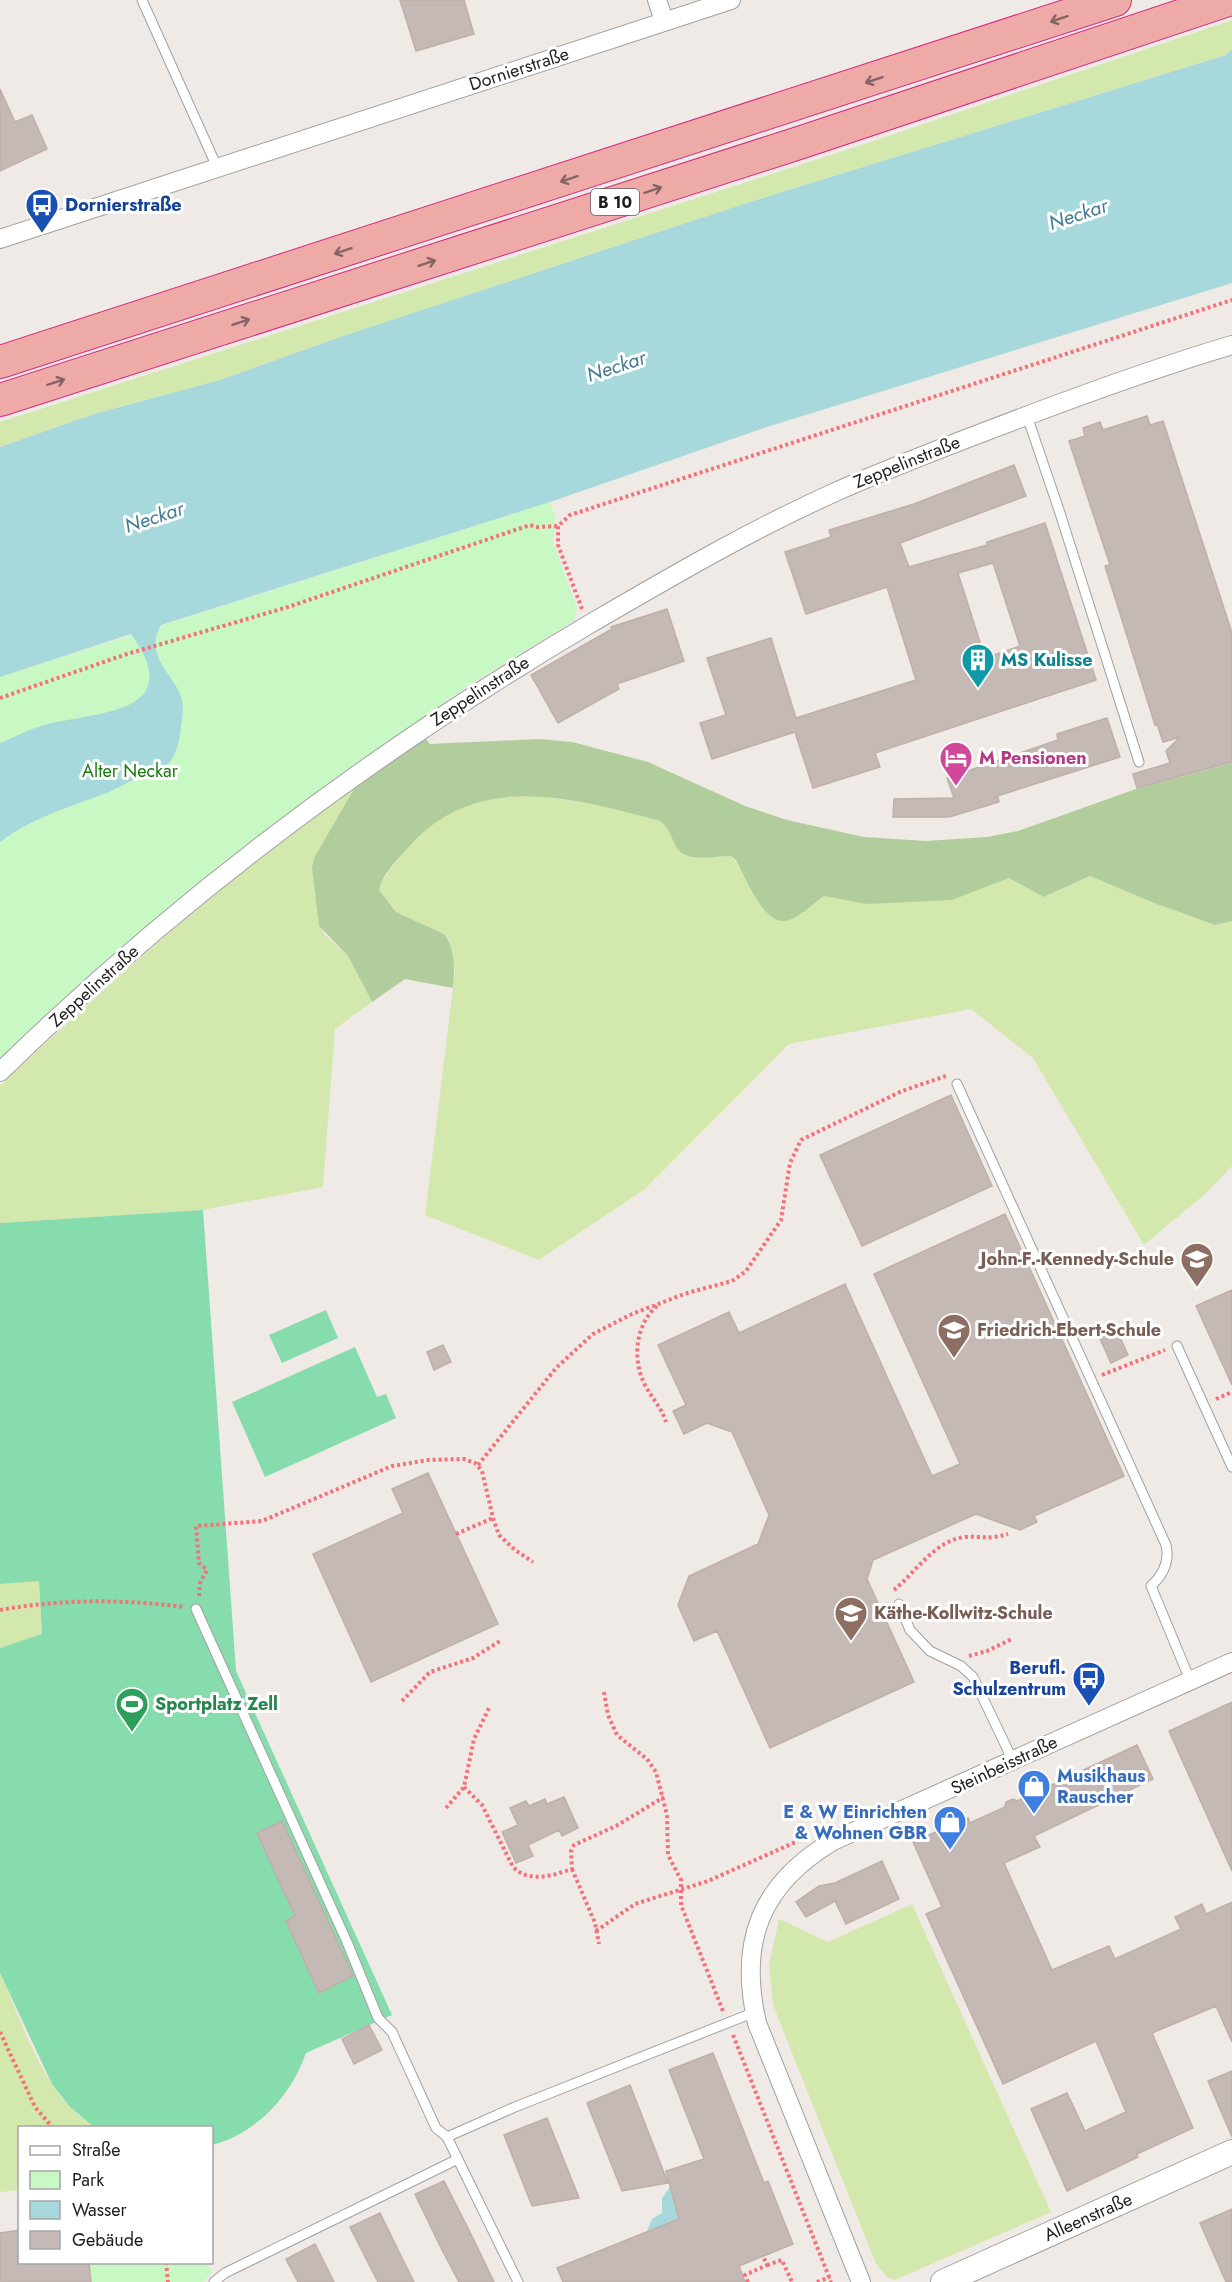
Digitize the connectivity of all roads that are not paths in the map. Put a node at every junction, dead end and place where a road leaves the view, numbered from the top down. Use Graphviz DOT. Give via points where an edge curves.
graph roads {
  1 [pos="141,0"];
  2 [pos="657,0"];
  3 [pos="731,0"];
  4 [pos="1115,0"];
  5 [pos="1228,0"];
  6 [pos="664,21"];
  7 [pos="216,167"];
  8 [pos="0,239"];
  9 [pos="1232,345"];
  10 [pos="0,362"];
  11 [pos="0,400"];
  12 [pos="1027,416"];
  13 [pos="1138,762"];
  14 [pos="0,1072"];
  15 [pos="957,1084"];
  16 [pos="1177,1346"];
  17 [pos="1232,1467"];
  18 [pos="899,1604"];
  19 [pos="196,1609"];
  20 [pos="1232,1662"];
  21 [pos="1190,1680"];
  22 [pos="1013,1761"];
  23 [pos="755,2012"];
  24 [pos="447,2138"];
  25 [pos="1232,2152"];
  26 [pos="456,2160"];
  27 [pos="214,2282"];
  28 [pos="518,2282"];
  29 [pos="861,2282"];
  30 [pos="943,2282"];
  1 -- 7 [label="lane"];
  2 -- 6 [label="street"];
  3 -- 6 [label="street, Dornierstraße"];
  4 -- 10 [label="highway, B 10, one-way"];
  11 -- 5 [label="highway, B 10, one-way" via="802,142"];
  6 -- 7 [label="street, Dornierstraße"];
  7 -- 8 [label="street, Dornierstraße"];
  9 -- 12 [label="street, Zeppelinstraße" via="1108,384"];
  12 -- 13 [label="lane"];
  12 -- 14 [label="street, Zeppelinstraße" via="829,495 637,595 448,710 273,835 134,949"];
  15 -- 21 [label="lane" via="1166,1545 1164,1569 1151,1586"];
  16 -- 17 [label="lane"];
  18 -- 22 [label="lane" via="912,1633 933,1654 961,1666 976,1682"];
  19 -- 24 [label="lane" via="378,2018 392,2032 436,2128"];
  20 -- 21 [label="street, Steinbeisstraße"];
  21 -- 22 [label="street, Steinbeisstraße"];
  22 -- 23 [label="street, Steinbeisstraße" via="847,1833 821,1848 786,1877 762,1912 754,1935 750,1964"];
  23 -- 24 [label="lane"];
  23 -- 29 [label="street, Steinbeisstraße" via="769,2056"];
  24 -- 26 [label="lane"];
  25 -- 30 [label="street, Alleenstraße"];
  26 -- 27 [label="lane" via="314,2228"];
  26 -- 28 [label="lane"];
}
